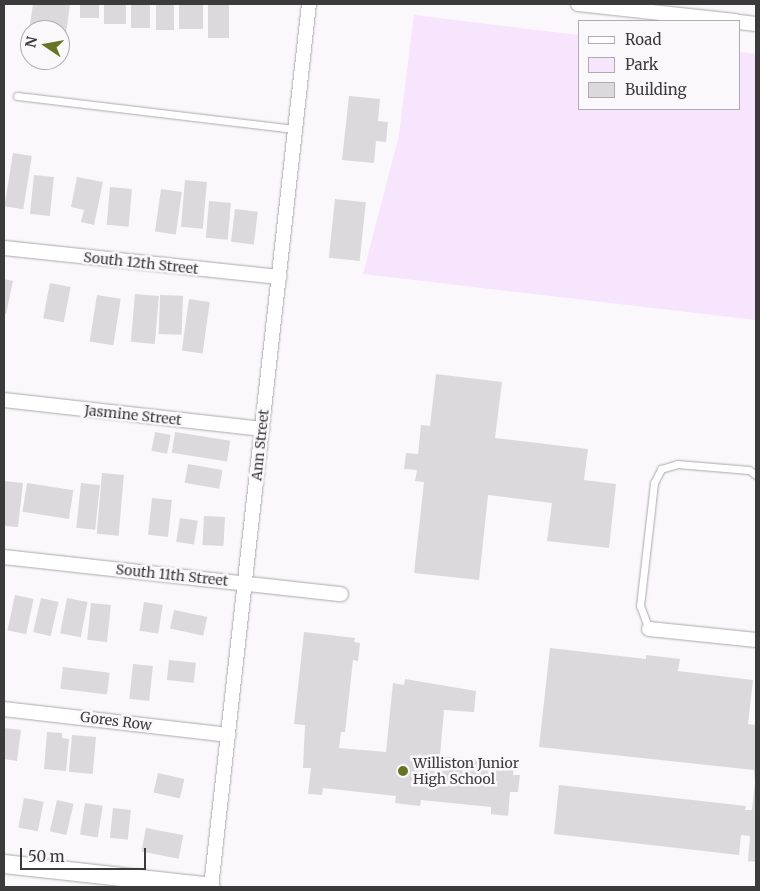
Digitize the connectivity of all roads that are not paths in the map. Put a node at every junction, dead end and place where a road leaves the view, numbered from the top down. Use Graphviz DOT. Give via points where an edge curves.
graph roads {
  1 [pos="309,4"];
  2 [pos="578,4"];
  3 [pos="668,9"];
  4 [pos="731,20"];
  5 [pos="740,21"];
  6 [pos="756,24"];
  7 [pos="17,96"];
  8 [pos="295,129"];
  9 [pos="4,248"];
  10 [pos="279,277"];
  11 [pos="4,400"];
  12 [pos="262,429"];
  13 [pos="756,475"];
  14 [pos="4,557"];
  15 [pos="245,583"];
  16 [pos="341,594"];
  17 [pos="648,628"];
  18 [pos="756,637"];
  19 [pos="4,709"];
  20 [pos="228,735"];
  21 [pos="4,864"];
  22 [pos="211,887"];
  1 -- 8 [label="street, Ann Street"];
  2 -- 3 [label="street"];
  3 -- 4 [label="street"];
  5 -- 6 [label="street"];
  7 -- 8 [label="lane"];
  8 -- 10 [label="street, Ann Street"];
  9 -- 10 [label="street, South 12th Street"];
  10 -- 12 [label="street, Ann Street"];
  11 -- 12 [label="street, Jasmine Street"];
  12 -- 15 [label="street, Ann Street"];
  13 -- 17 [label="lane" via="749,470 677,464 661,469 654,483 640,606"];
  14 -- 15 [label="street, South 11th Street"];
  15 -- 16 [label="street, South 11th Street"];
  15 -- 20 [label="street, Ann Street"];
  17 -- 18 [label="street"];
  19 -- 20 [label="street, Gores Row"];
  20 -- 22 [label="street, Ann Street"];
  21 -- 22 [label="street"];
}
